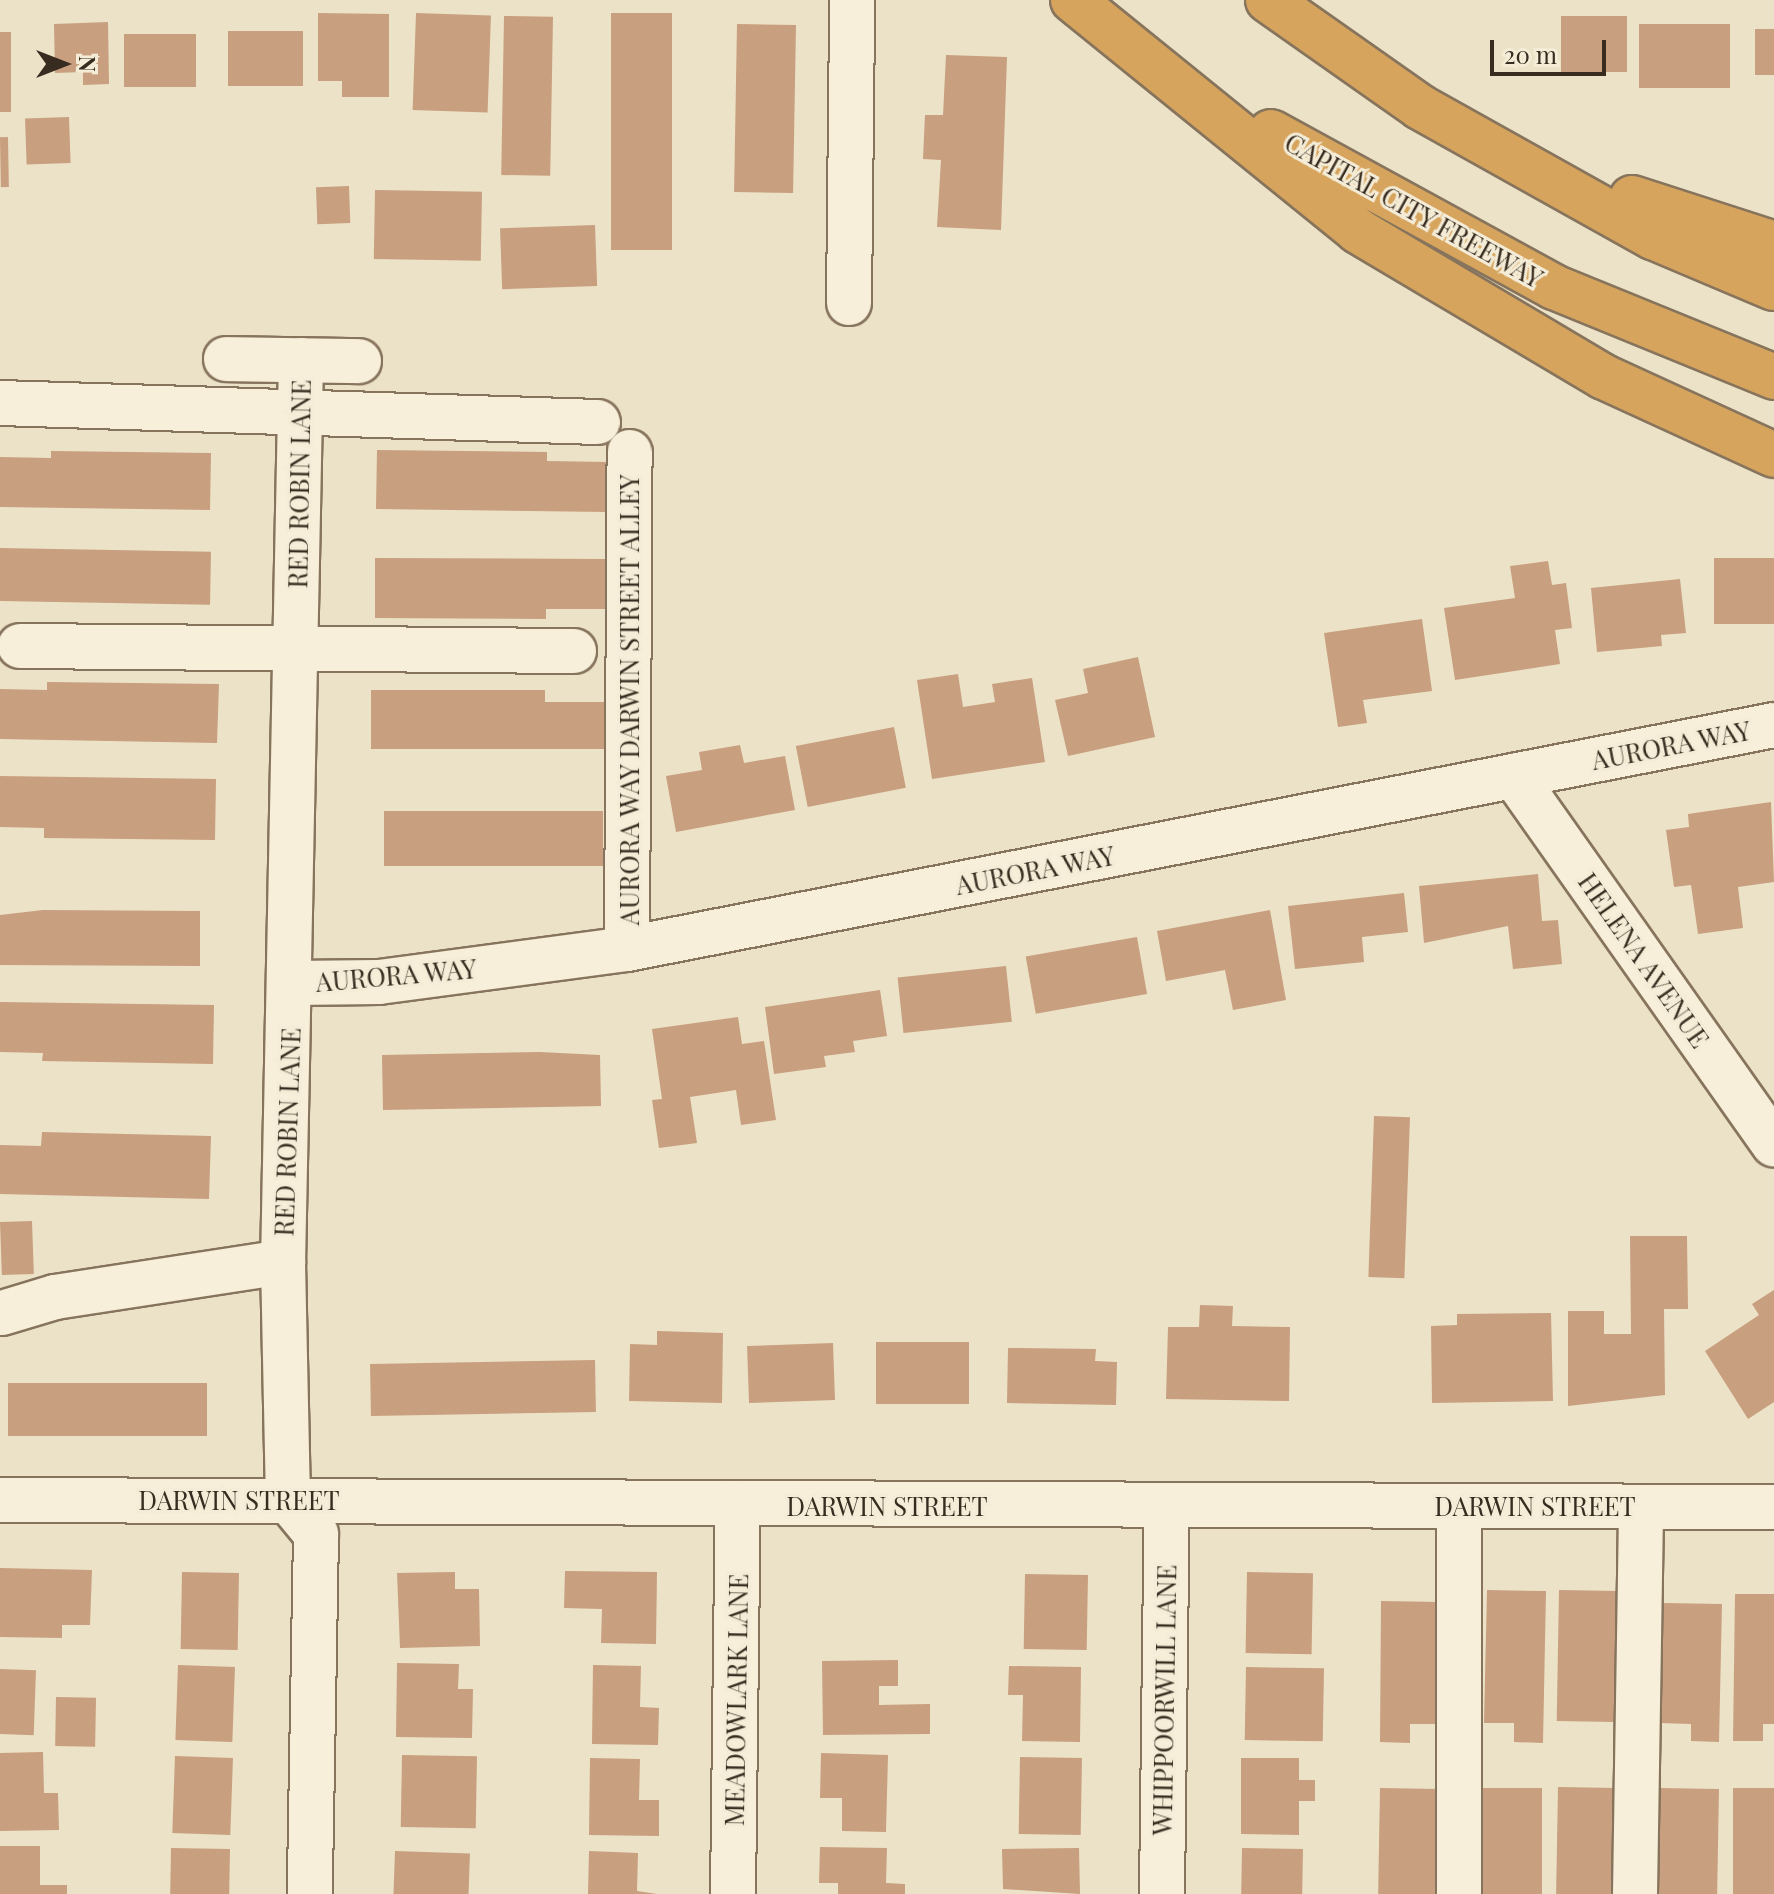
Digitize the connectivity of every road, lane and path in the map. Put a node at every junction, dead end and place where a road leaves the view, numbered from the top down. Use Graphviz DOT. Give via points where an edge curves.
graph roads {
  1 [pos="852,0"];
  2 [pos="1075,0"];
  3 [pos="1268,0"];
  4 [pos="1420,107"];
  5 [pos="1774,244"];
  6 [pos="1774,288"];
  7 [pos="849,303"];
  8 [pos="226,359"];
  9 [pos="301,360"];
  10 [pos="359,361"];
  11 [pos="1774,377"];
  12 [pos="0,403"];
  13 [pos="300,416"];
  14 [pos="598,422"];
  15 [pos="630,452"];
  16 [pos="1774,455"];
  17 [pos="20,646"];
  18 [pos="296,648"];
  19 [pos="574,651"];
  20 [pos="1774,725"];
  21 [pos="1514,776"];
  22 [pos="627,949"];
  23 [pos="292,983"];
  24 [pos="1774,1144"];
  25 [pos="283,1262"];
  26 [pos="2,1313"];
  27 [pos="0,1500"];
  28 [pos="288,1500"];
  29 [pos="738,1506"];
  30 [pos="1167,1506"];
  31 [pos="1459,1506"];
  32 [pos="1641,1507"];
  33 [pos="1774,1507"];
  34 [pos="310,1894"];
  35 [pos="733,1894"];
  36 [pos="1162,1894"];
  37 [pos="1459,1894"];
  38 [pos="1635,1894"];
  1 -- 7 [label="street"];
  2 -- 11 [label="highway, CAPITAL CITY FREEWAY" via="1294,147 1554,287"];
  2 -- 16 [label="highway" via="1358,231 1604,377"];
  3 -- 4 [label="highway"];
  4 -- 5 [label="highway" via="1667,212"];
  4 -- 6 [label="highway" via="1653,237"];
  8 -- 9 [label="street"];
  9 -- 10 [label="street"];
  9 -- 13 [label="street, RED ROBIN LANE"];
  12 -- 13 [label="street"];
  13 -- 14 [label="street"];
  13 -- 18 [label="street, RED ROBIN LANE"];
  15 -- 22 [label="street, AURORA WAY DARWIN STREET ALLEY"];
  17 -- 18 [label="street"];
  18 -- 19 [label="street"];
  18 -- 23 [label="street, RED ROBIN LANE"];
  20 -- 21 [label="street, AURORA WAY"];
  21 -- 22 [label="street, AURORA WAY"];
  21 -- 24 [label="street, HELENA AVENUE"];
  22 -- 23 [label="street, AURORA WAY" via="379,982"];
  23 -- 25 [label="street, RED ROBIN LANE"];
  25 -- 26 [label="street" via="55,1297"];
  25 -- 28 [label="street, RED ROBIN LANE"];
  27 -- 28 [label="street, DARWIN STREET"];
  28 -- 29 [label="street, DARWIN STREET"];
  28 -- 34 [label="street" via="316,1534"];
  29 -- 30 [label="street, DARWIN STREET"];
  29 -- 35 [label="street, MEADOWLARK LANE"];
  30 -- 31 [label="street, DARWIN STREET"];
  30 -- 36 [label="street, WHIPPOORWILL LANE"];
  31 -- 32 [label="street, DARWIN STREET"];
  31 -- 37 [label="street"];
  32 -- 33 [label="street, DARWIN STREET"];
  32 -- 38 [label="street"];
}
